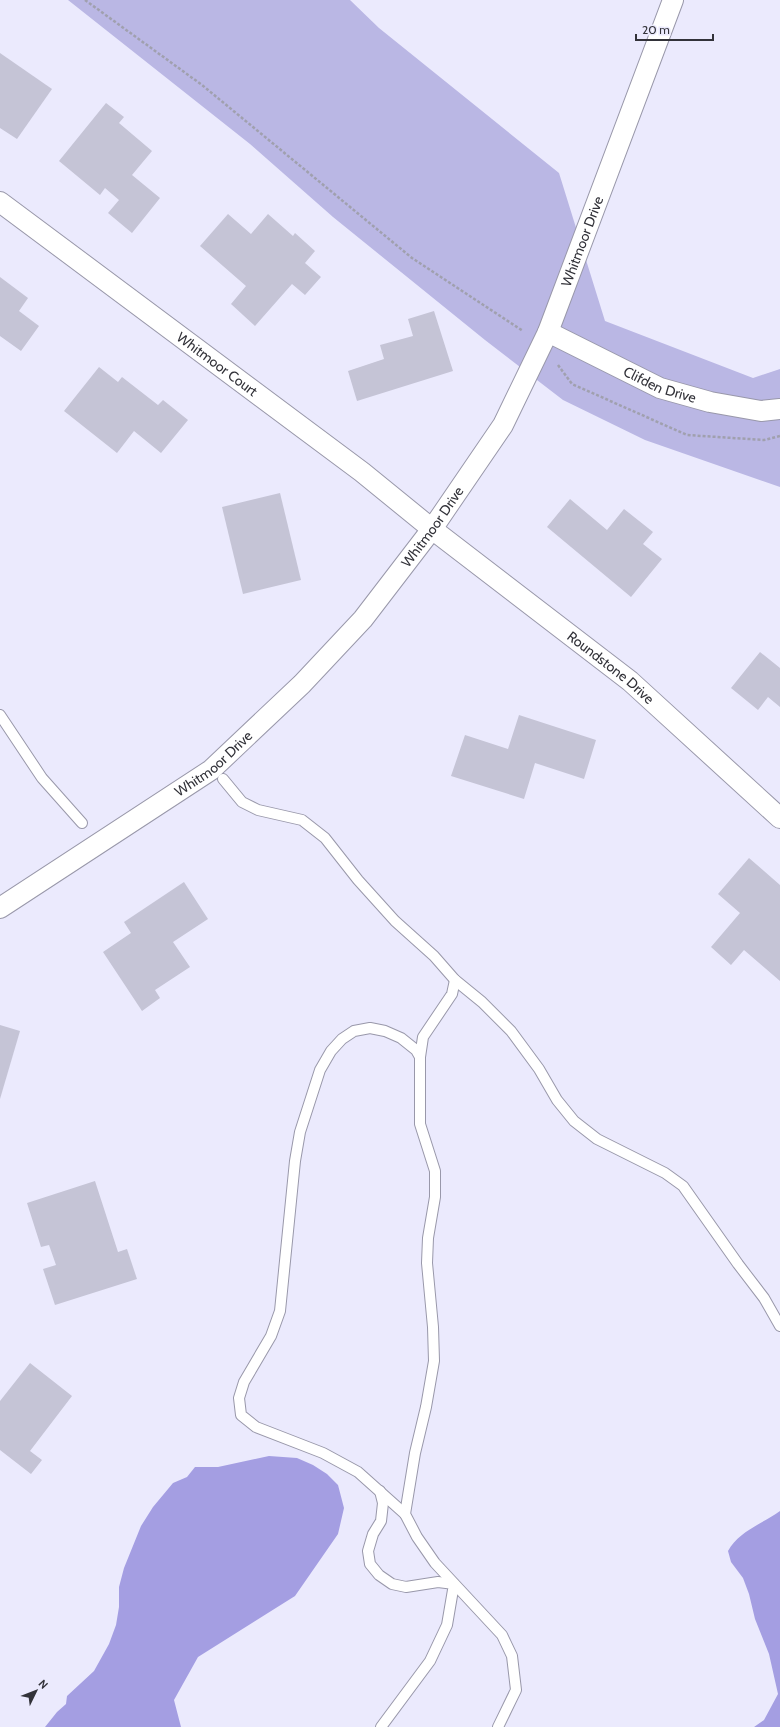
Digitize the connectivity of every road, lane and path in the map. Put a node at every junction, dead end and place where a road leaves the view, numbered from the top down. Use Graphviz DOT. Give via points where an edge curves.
graph roads {
  1 [pos="84,0"];
  2 [pos="673,0"];
  3 [pos="0,202"];
  4 [pos="545,338"];
  5 [pos="780,409"];
  6 [pos="432,529"];
  7 [pos="0,715"];
  8 [pos="223,779"];
  9 [pos="780,818"];
  10 [pos="82,823"];
  11 [pos="0,908"];
  12 [pos="455,980"];
  13 [pos="420,1057"];
  14 [pos="780,1326"];
  15 [pos="380,1491"];
  16 [pos="405,1514"];
  17 [pos="454,1584"];
  18 [pos="381,1727"];
  19 [pos="498,1727"];
  1 -- 4 [label="path" via="202,85 412,258"];
  2 -- 4 [label="street, Whitmoor Drive"];
  3 -- 6 [label="street, Whitmoor Court" via="356,467"];
  4 -- 5 [label="street, Clifden Drive" via="660,388 761,411"];
  4 -- 6 [label="street, Whitmoor Drive" via="503,425"];
  6 -- 9 [label="street, Roundstone Drive" via="630,681"];
  6 -- 11 [label="street, Whitmoor Drive" via="363,619 302,684 211,770"];
  7 -- 10 [label="lane" via="42,778"];
  8 -- 12 [label="lane" via="242,802 258,810 302,820 325,838 394,921 434,956"];
  12 -- 13 [label="lane" via="452,994 423,1037"];
  12 -- 14 [label="lane" via="511,1031 574,1121 597,1139 665,1173 684,1186 764,1298"];
  13 -- 15 [label="lane" via="416,1050 401,1038 370,1028 354,1031 342,1039 331,1051 320,1070 300,1132 295,1161 280,1311 271,1336 244,1382 239,1398 242,1415 256,1427 323,1453 358,1472"];
  13 -- 16 [label="lane" via="420,1124 435,1171 435,1197 428,1238 427,1263 434,1327 434,1361"];
  15 -- 16 [label="lane"];
  15 -- 17 [label="lane" via="383,1503 381,1520 368,1551 370,1564 392,1584 406,1588 438,1582"];
  16 -- 17 [label="lane" via="435,1564"];
  17 -- 18 [label="lane" via="447,1625 430,1661"];
  17 -- 19 [label="lane" via="502,1635 512,1656 516,1690"];
}
